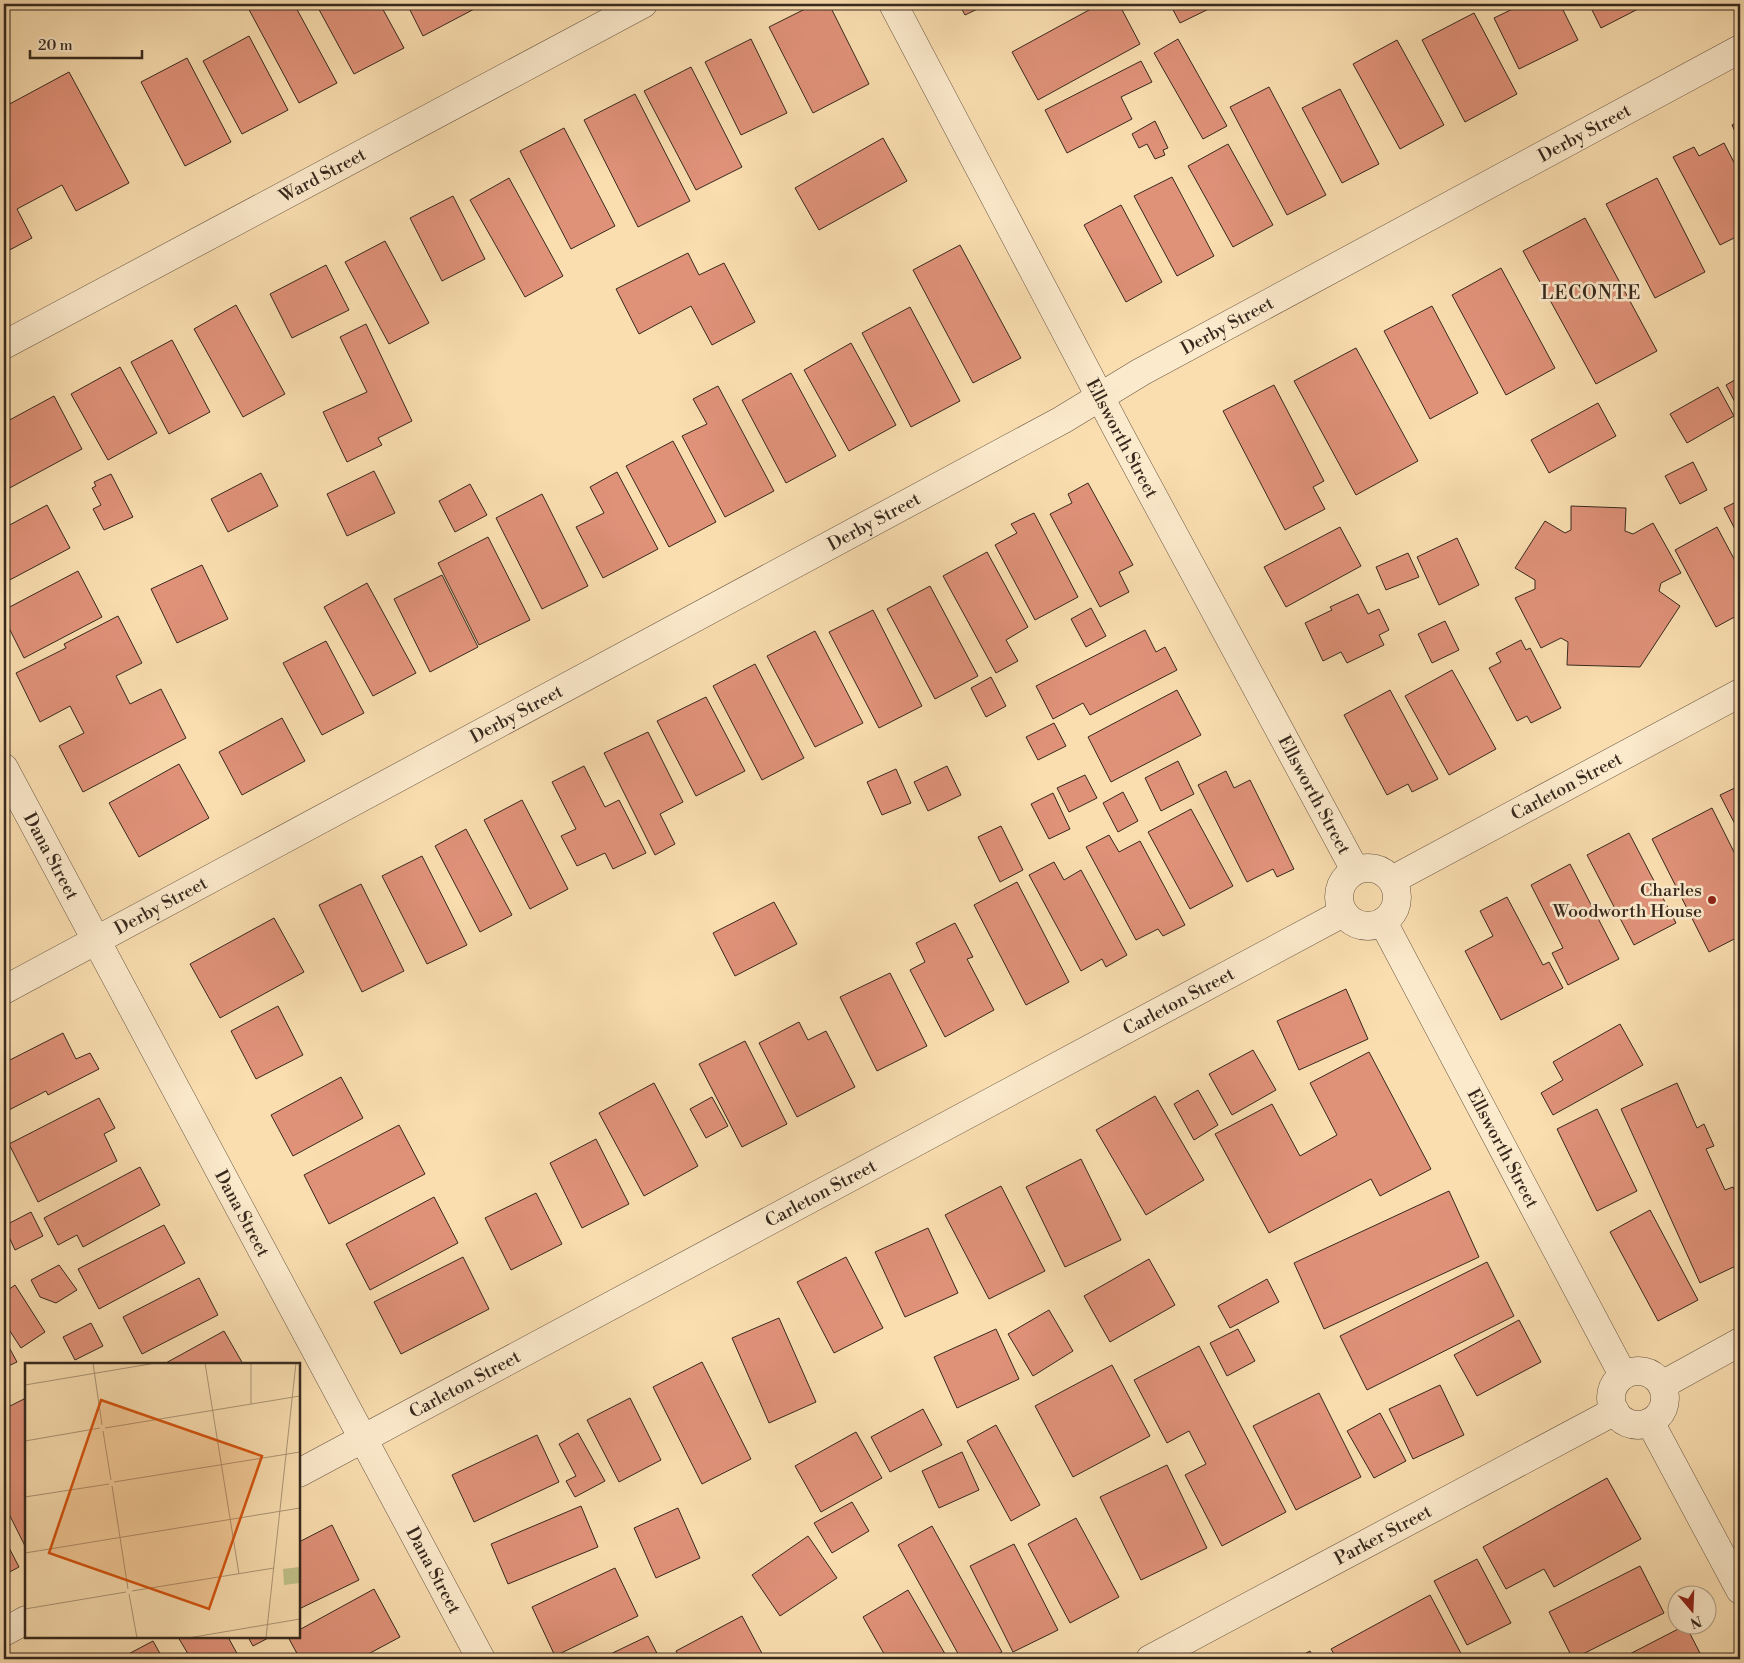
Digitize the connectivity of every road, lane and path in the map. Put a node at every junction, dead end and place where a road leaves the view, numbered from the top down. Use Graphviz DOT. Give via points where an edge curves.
graph roads {
  1 [pos="642,4"];
  2 [pos="893,4"];
  3 [pos="1740,49"];
  4 [pos="4,346"];
  5 [pos="1100,396"];
  6 [pos="1740,693"];
  7 [pos="4,768"];
  8 [pos="1355,870"];
  9 [pos="1392,880"];
  10 [pos="1343,913"];
  11 [pos="1383,922"];
  12 [pos="96,940"];
  13 [pos="4,990"];
  14 [pos="1740,1342"];
  15 [pos="1623,1375"];
  16 [pos="1662,1385"];
  17 [pos="1615,1411"];
  18 [pos="1650,1422"];
  19 [pos="364,1438"];
  20 [pos="300,1472"];
  21 [pos="1740,1590"];
  22 [pos="25,1621"];
  23 [pos="4,1632"];
  24 [pos="481,1659"];
  25 [pos="1150,1659"];
  1 -- 4 [label="street, Ward Street"];
  2 -- 5 [label="street, Ellsworth Street"];
  3 -- 5 [label="street, Derby Street"];
  5 -- 8 [label="street, Ellsworth Street"];
  5 -- 12 [label="street, Derby Street" via="1062,420"];
  6 -- 9 [label="street, Carleton Street"];
  7 -- 12 [label="street, Dana Street"];
  8 -- 9 [label="street" via="1379,870"];
  8 -- 10 [label="street" via="1341,884 1339,904"];
  9 -- 11 [label="street" via="1397,898 1395,908"];
  10 -- 11 [label="street" via="1356,924 1374,926"];
  10 -- 19 [label="street, Carleton Street"];
  11 -- 15 [label="street, Ellsworth Street"];
  12 -- 13 [label="street, Derby Street"];
  12 -- 19 [label="street, Dana Street"];
  14 -- 16 [label="street"];
  15 -- 16 [label="street" via="1640,1371"];
  15 -- 17 [label="street" via="1613,1388"];
  16 -- 18 [label="street" via="1665,1393 1662,1410"];
  17 -- 18 [label="street" via="1620,1418 1634,1424"];
  17 -- 25 [label="street, Parker Street"];
  18 -- 21 [label="street"];
  19 -- 20 [label="street, Carleton Street"];
  19 -- 24 [label="street, Dana Street"];
  22 -- 23 [label="street"];
}
